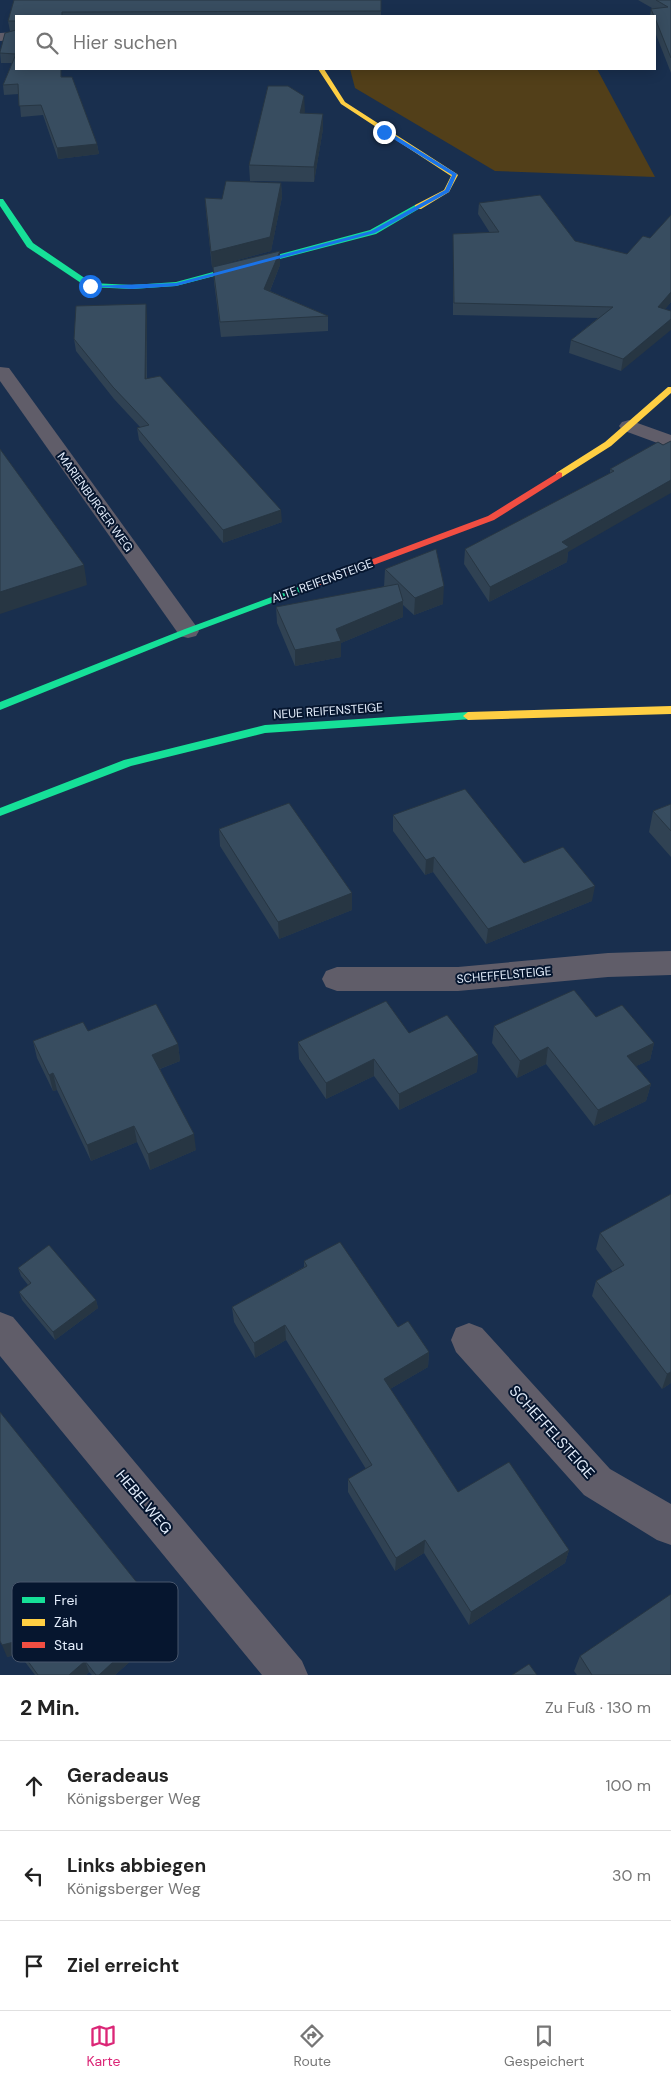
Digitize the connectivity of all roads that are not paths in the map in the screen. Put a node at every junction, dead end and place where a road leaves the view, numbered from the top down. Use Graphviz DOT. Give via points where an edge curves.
graph roads {
  1 [pos="15,36"];
  2 [pos="0,37"];
  3 [pos="322,70"];
  4 [pos="0,201"];
  5 [pos="3,372"];
  6 [pos="671,389"];
  7 [pos="629,426"];
  8 [pos="671,442"];
  9 [pos="188,631"];
  10 [pos="0,706"];
  11 [pos="671,710"];
  12 [pos="0,812"];
  13 [pos="671,963"];
  14 [pos="337,979"];
  15 [pos="0,1329"];
  16 [pos="469,1340"];
  17 [pos="671,1526"];
  18 [pos="288,1675"];
  1 -- 2 [label="street"];
  3 -- 4 [label="street" via="343,103 455,175 447,191 373,232 176,284 132,287 90,286 30,245"];
  5 -- 9 [label="lane, MARIENBURGER WEG"];
  6 -- 7 [label="street, ALTE REIFENSTEIGE"];
  7 -- 8 [label="street"];
  7 -- 9 [label="street, ALTE REIFENSTEIGE" via="608,444 490,518"];
  9 -- 10 [label="street, ALTE REIFENSTEIGE"];
  11 -- 12 [label="street, NEUE REIFENSTEIGE" via="502,714 265,729 128,762"];
  13 -- 14 [label="street, SCHEFFELSTEIGE" via="458,979"];
  15 -- 18 [label="street, HEBELWEG"];
  16 -- 17 [label="street, SCHEFFELSTEIGE" via="597,1482"];
}
